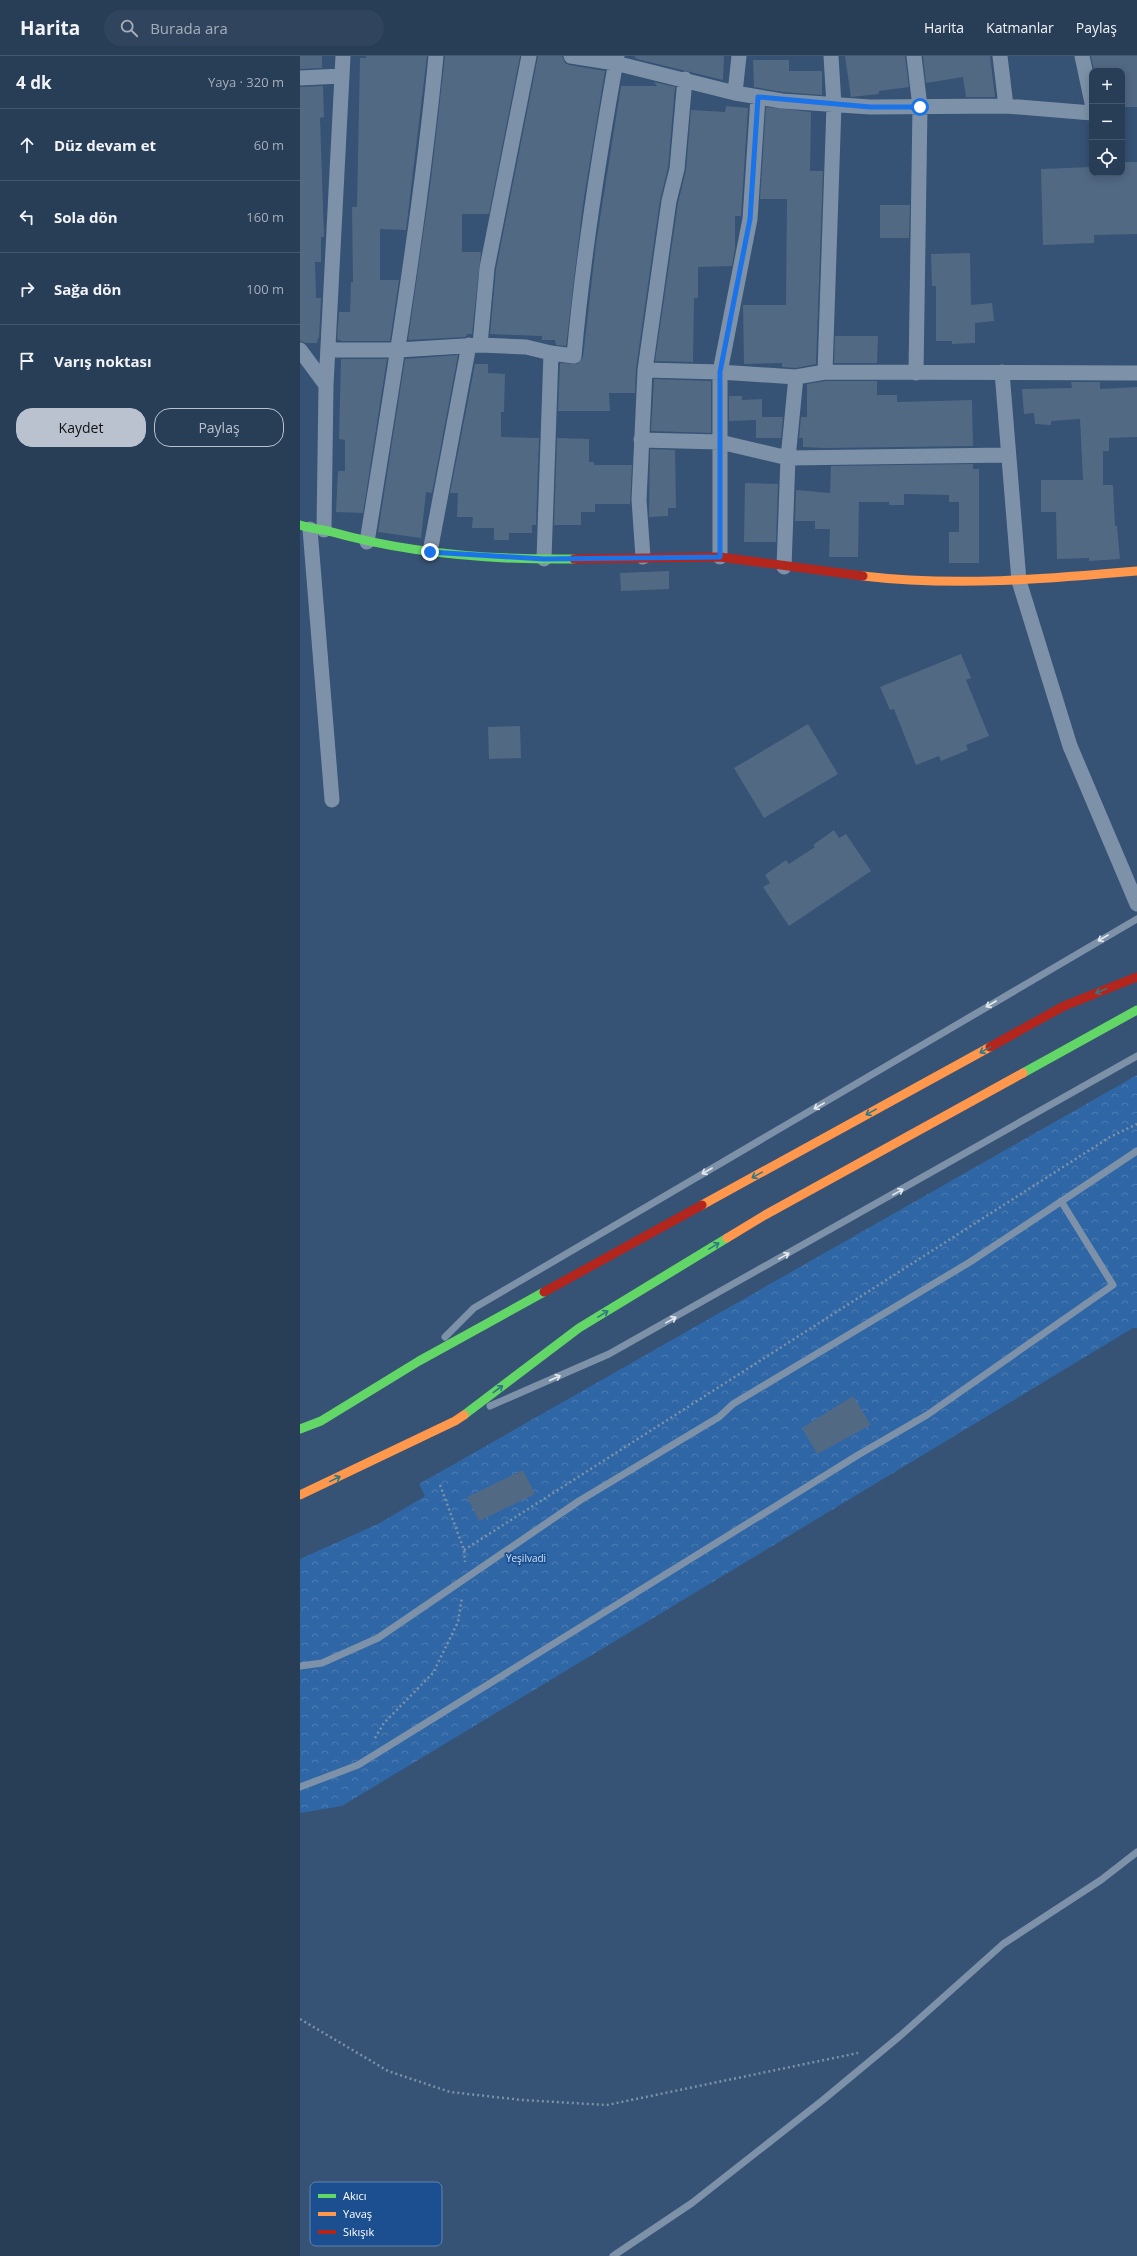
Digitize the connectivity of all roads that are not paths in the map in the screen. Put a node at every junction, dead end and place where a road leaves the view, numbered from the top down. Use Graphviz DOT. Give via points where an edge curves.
graph roads {
  1 [pos="342,56"];
  2 [pos="436,56"];
  3 [pos="529,56"];
  4 [pos="571,56"];
  5 [pos="739,56"];
  6 [pos="831,56"];
  7 [pos="914,56"];
  8 [pos="1000,56"];
  9 [pos="1082,56"];
  10 [pos="616,59"];
  11 [pos="341,76"];
  12 [pos="300,78"];
  13 [pos="685,79"];
  14 [pos="1089,88"];
  15 [pos="736,94"];
  16 [pos="758,97"];
  17 [pos="834,105"];
  18 [pos="1006,106"];
  19 [pos="920,107"];
  20 [pos="1089,113"];
  21 [pos="474,345"];
  22 [pos="300,350"];
  23 [pos="329,350"];
  24 [pos="398,350"];
  25 [pos="551,354"];
  26 [pos="645,370"];
  27 [pos="720,372"];
  28 [pos="825,372"];
  29 [pos="1002,372"];
  30 [pos="916,373"];
  31 [pos="1137,373"];
  32 [pos="796,377"];
  33 [pos="326,385"];
  34 [pos="641,440"];
  35 [pos="720,442"];
  36 [pos="1008,455"];
  37 [pos="788,458"];
  38 [pos="311,528"];
  39 [pos="367,542"];
  40 [pos="430,552"];
  41 [pos="643,557"];
  42 [pos="720,557"];
  43 [pos="544,559"];
  44 [pos="784,567"];
  45 [pos="1137,571"];
  46 [pos="1019,581"];
  47 [pos="332,800"];
  48 [pos="1137,904"];
  49 [pos="1137,919"];
  50 [pos="1137,977"];
  51 [pos="1137,1010"];
  52 [pos="1137,1056"];
  53 [pos="1137,1150"];
  54 [pos="1061,1201"];
  55 [pos="419,1361"];
  56 [pos="455,1421"];
  57 [pos="300,1429"];
  58 [pos="300,1495"];
  59 [pos="300,1666"];
  60 [pos="300,1787"];
  61 [pos="1137,1852"];
  62 [pos="613,2256"];
  1 -- 11 [label="street"];
  2 -- 24 [label="street" via="429,131"];
  3 -- 21 [label="street"];
  4 -- 10 [label="street"];
  5 -- 15 [label="street"];
  6 -- 17 [label="street"];
  7 -- 19 [label="street"];
  8 -- 18 [label="street"];
  9 -- 14 [label="street"];
  10 -- 13 [label="street"];
  10 -- 25 [label="street" via="585,255 574,356"];
  11 -- 12 [label="street"];
  11 -- 23 [label="street"];
  13 -- 15 [label="street"];
  13 -- 26 [label="street" via="677,169 669,201"];
  15 -- 16 [label="street"];
  16 -- 17 [label="street"];
  16 -- 27 [label="street" via="750,219"];
  17 -- 19 [label="street"];
  17 -- 28 [label="street"];
  18 -- 19 [label="street"];
  18 -- 20 [label="street"];
  19 -- 30 [label="street"];
  21 -- 24 [label="street"];
  21 -- 25 [label="street" via="526,347"];
  21 -- 40 [label="street"];
  22 -- 33 [label="street"];
  23 -- 24 [label="street"];
  23 -- 33 [label="street"];
  24 -- 39 [label="street"];
  25 -- 43 [label="street"];
  26 -- 27 [label="street"];
  26 -- 34 [label="street"];
  27 -- 32 [label="street"];
  27 -- 35 [label="street"];
  28 -- 30 [label="street"];
  28 -- 32 [label="street"];
  29 -- 30 [label="street"];
  29 -- 31 [label="street"];
  29 -- 36 [label="street"];
  32 -- 37 [label="street"];
  33 -- 38 [label="street"];
  34 -- 35 [label="street"];
  34 -- 41 [label="street" via="639,500"];
  35 -- 37 [label="street"];
  35 -- 42 [label="street"];
  36 -- 37 [label="street"];
  36 -- 46 [label="street"];
  37 -- 44 [label="street"];
  38 -- 39 [label="main road"];
  38 -- 47 [label="street"];
  39 -- 40 [label="main road"];
  40 -- 43 [label="main road"];
  41 -- 42 [label="main road"];
  41 -- 43 [label="main road"];
  42 -- 44 [label="main road"];
  44 -- 46 [label="main road" via="938,582"];
  45 -- 46 [label="main road"];
  46 -- 48 [label="street" via="1070,746"];
  49 -- 55 [label="lane, one-way" via="474,1308"];
  50 -- 55 [label="main road, one-way" via="1064,1006"];
  56 -- 51 [label="main road, one-way" via="579,1328 758,1219"];
  56 -- 52 [label="lane, one-way" via="609,1354"];
  53 -- 54 [label="lane"];
  54 -- 59 [label="lane" via="970,1262 733,1404 719,1416 579,1501 378,1638 322,1663"];
  54 -- 60 [label="lane" via="1113,1285 927,1415 851,1459 358,1765"];
  55 -- 57 [label="main road" via="321,1421"];
  58 -- 56 [label="main road, one-way"];
  61 -- 62 [label="lane" via="1101,1880 1004,1944 887,2047 698,2198"];
}
